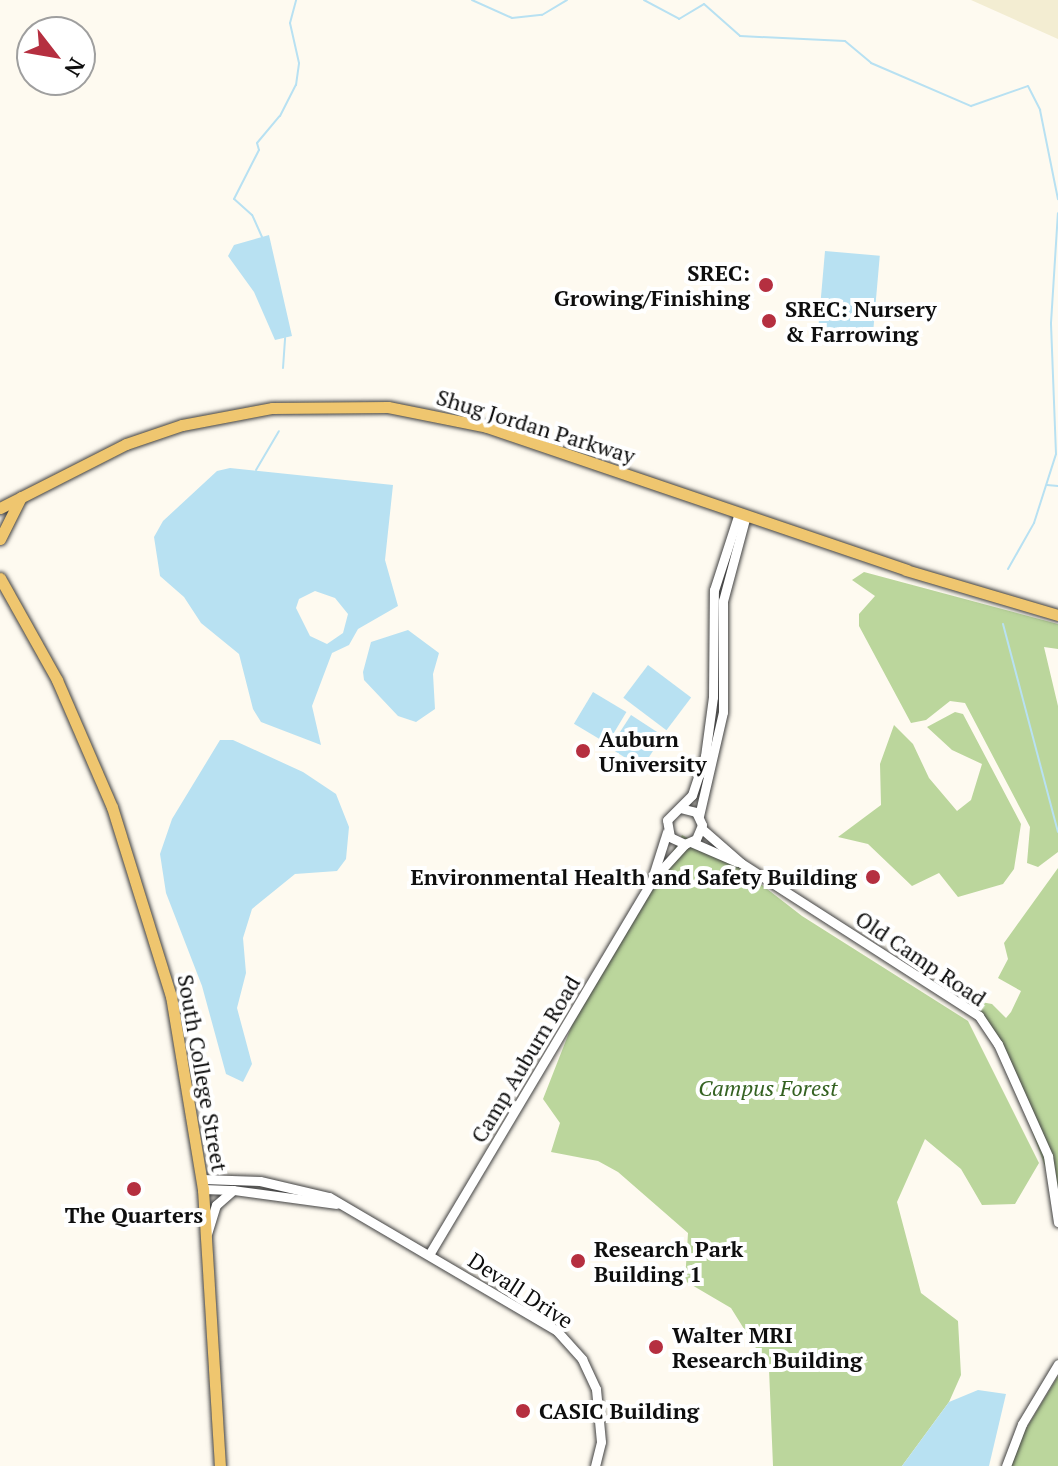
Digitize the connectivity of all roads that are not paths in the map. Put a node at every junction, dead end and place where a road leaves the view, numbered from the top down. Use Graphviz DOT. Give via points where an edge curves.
graph roads {
  1 [pos="21,497"];
  2 [pos="0,499"];
  3 [pos="0,508"];
  4 [pos="742,514"];
  5 [pos="0,539"];
  6 [pos="0,578"];
  7 [pos="1058,615"];
  8 [pos="680,808"];
  9 [pos="699,816"];
  10 [pos="702,829"];
  11 [pos="667,832"];
  12 [pos="688,843"];
  13 [pos="741,863"];
  14 [pos="651,882"];
  15 [pos="203,1184"];
  16 [pos="233,1190"];
  17 [pos="336,1204"];
  18 [pos="1058,1222"];
  19 [pos="207,1234"];
  20 [pos="430,1253"];
  21 [pos="1058,1364"];
  22 [pos="220,1466"];
  23 [pos="595,1466"];
  24 [pos="1006,1466"];
  1 -- 2 [label="main road"];
  1 -- 3 [label="main road, Shug Jordan Parkway"];
  1 -- 4 [label="main road, Shug Jordan Parkway" via="158,432 239,413 339,405 475,423"];
  1 -- 5 [label="main road"];
  4 -- 7 [label="main road, Shug Jordan Parkway"];
  4 -- 8 [label="street" via="714,590 713,697 705,756 697,786"];
  4 -- 9 [label="street" via="723,601 723,712"];
  6 -- 15 [label="main road, South College Street" via="57,680 135,872 171,996"];
  8 -- 9 [label="street"];
  8 -- 11 [label="street" via="667,820"];
  9 -- 10 [label="street"];
  10 -- 12 [label="street"];
  10 -- 13 [label="street, Old Camp Road"];
  11 -- 12 [label="street"];
  11 -- 14 [label="street, Camp Auburn Road"];
  12 -- 13 [label="street"];
  12 -- 14 [label="street, Camp Auburn Road"];
  13 -- 18 [label="street, Old Camp Road" via="979,1016 998,1044 1048,1156"];
  14 -- 20 [label="street, Camp Auburn Road"];
  15 -- 16 [label="street"];
  15 -- 17 [label="street" via="260,1181 318,1193"];
  15 -- 19 [label="main road, South College Street"];
  16 -- 17 [label="street"];
  16 -- 19 [label="street" via="216,1205"];
  17 -- 20 [label="street, Devall Drive"];
  19 -- 22 [label="main road, South College Street"];
  20 -- 23 [label="street, Devall Drive" via="540,1320 574,1348 600,1404 601,1442"];
  21 -- 24 [label="street" via="1022,1424"];
}
